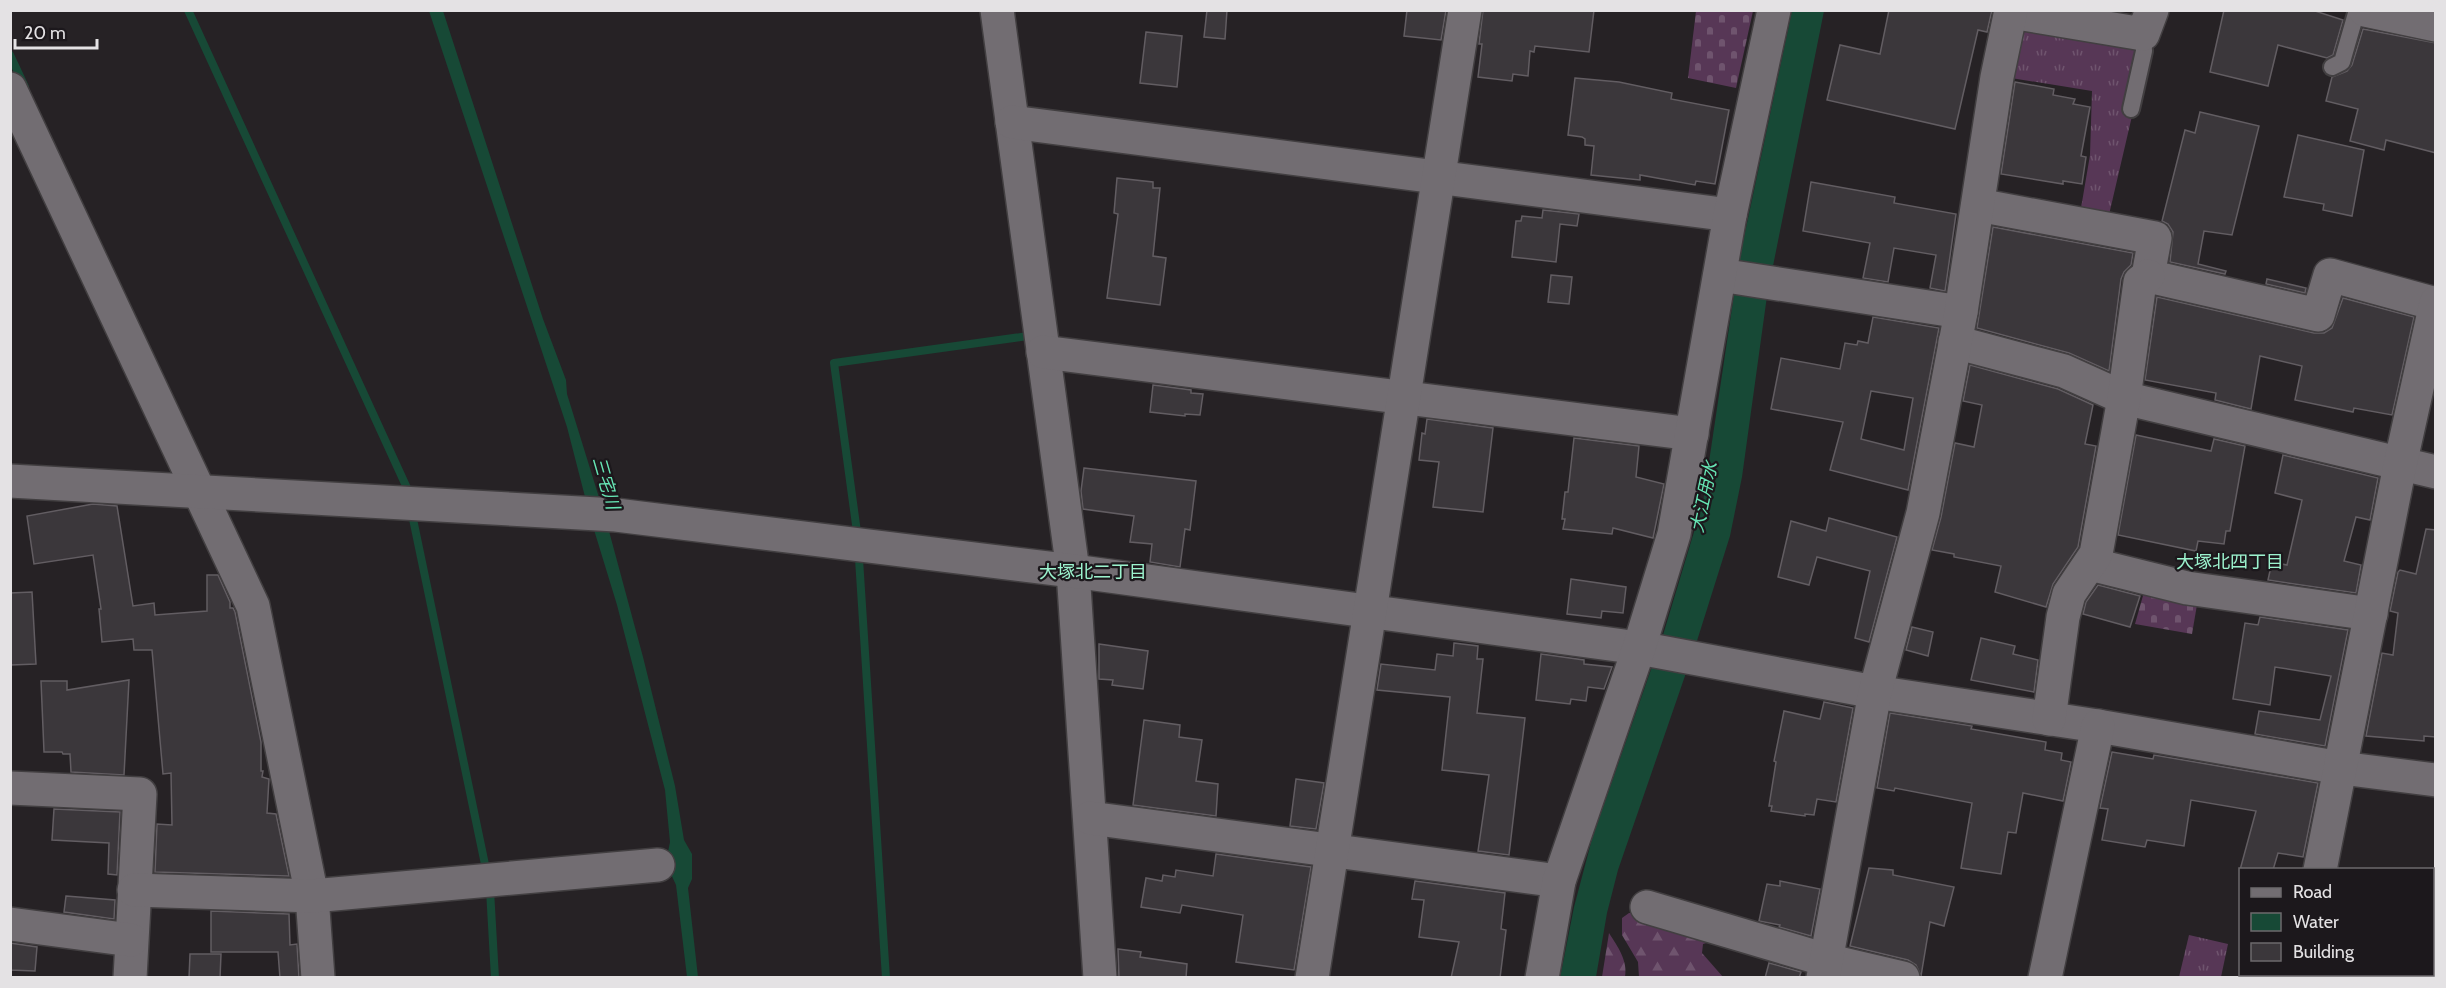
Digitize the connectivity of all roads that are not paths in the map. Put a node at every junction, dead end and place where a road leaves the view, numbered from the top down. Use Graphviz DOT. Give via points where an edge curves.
graph roads {
  1 [pos="997,10"];
  2 [pos="1465,10"];
  3 [pos="1774,10"];
  4 [pos="2357,10"];
  5 [pos="2365,10"];
  6 [pos="2011,11"];
  7 [pos="2147,22"];
  8 [pos="2436,25"];
  9 [pos="2332,67"];
  10 [pos="10,89"];
  11 [pos="2131,109"];
  12 [pos="1012,122"];
  13 [pos="1438,177"];
  14 [pos="1978,205"];
  15 [pos="1730,215"];
  16 [pos="1726,276"];
  17 [pos="2148,276"];
  18 [pos="2436,303"];
  19 [pos="1958,327"];
  20 [pos="1043,352"];
  21 [pos="1404,398"];
  22 [pos="2124,398"];
  23 [pos="1692,434"];
  24 [pos="2400,465"];
  25 [pos="2436,472"];
  26 [pos="10,481"];
  27 [pos="198,492"];
  28 [pos="2090,564"];
  29 [pos="1073,571"];
  30 [pos="1370,612"];
  31 [pos="2371,614"];
  32 [pos="1647,650"];
  33 [pos="1875,692"];
  34 [pos="2049,718"];
  35 [pos="2098,726"];
  36 [pos="2341,768"];
  37 [pos="2436,780"];
  38 [pos="10,788"];
  39 [pos="1090,819"];
  40 [pos="1332,851"];
  41 [pos="658,865"];
  42 [pos="2320,868"];
  43 [pos="1559,881"];
  44 [pos="134,891"];
  45 [pos="312,896"];
  46 [pos="1647,907"];
  47 [pos="10,924"];
  48 [pos="131,940"];
  49 [pos="1825,969"];
  50 [pos="130,978"];
  51 [pos="318,978"];
  52 [pos="1100,978"];
  53 [pos="1312,978"];
  54 [pos="1542,978"];
  55 [pos="1903,978"];
  56 [pos="2045,978"];
  1 -- 12 [label="street"];
  2 -- 13 [label="street"];
  3 -- 15 [label="street"];
  4 -- 9 [label="lane" via="2342,62"];
  5 -- 8 [label="street"];
  6 -- 7 [label="street"];
  6 -- 14 [label="street"];
  7 -- 11 [label="lane"];
  10 -- 27 [label="street"];
  12 -- 13 [label="street"];
  12 -- 20 [label="street"];
  13 -- 15 [label="street"];
  13 -- 21 [label="street"];
  14 -- 17 [label="street" via="2155,238"];
  14 -- 19 [label="street"];
  15 -- 16 [label="street"];
  16 -- 19 [label="street" via="1775,283"];
  16 -- 23 [label="street"];
  17 -- 18 [label="street" via="2318,315 2330,275"];
  17 -- 22 [label="street" via="2140,282"];
  18 -- 24 [label="street"];
  19 -- 22 [label="street"];
  19 -- 33 [label="street" via="1923,513"];
  20 -- 21 [label="street"];
  20 -- 29 [label="street"];
  21 -- 23 [label="street"];
  21 -- 30 [label="street"];
  22 -- 24 [label="street"];
  22 -- 28 [label="street" via="2096,554"];
  23 -- 32 [label="street"];
  24 -- 25 [label="street"];
  24 -- 31 [label="street"];
  26 -- 27 [label="street"];
  27 -- 29 [label="street" via="615,515"];
  27 -- 45 [label="street" via="252,606"];
  28 -- 31 [label="street" via="2187,588"];
  28 -- 34 [label="street" via="2069,594"];
  29 -- 30 [label="street"];
  29 -- 39 [label="street"];
  30 -- 32 [label="street"];
  30 -- 40 [label="street"];
  31 -- 36 [label="street"];
  32 -- 33 [label="street"];
  32 -- 43 [label="street"];
  33 -- 34 [label="street"];
  33 -- 49 [label="street"];
  34 -- 35 [label="street"];
  35 -- 36 [label="street"];
  35 -- 56 [label="street"];
  36 -- 37 [label="street"];
  36 -- 42 [label="street"];
  38 -- 44 [label="street" via="140,794"];
  39 -- 40 [label="street"];
  39 -- 52 [label="street"];
  40 -- 43 [label="street"];
  40 -- 53 [label="street"];
  41 -- 45 [label="street"];
  43 -- 54 [label="street"];
  44 -- 45 [label="street"];
  44 -- 48 [label="street"];
  45 -- 51 [label="street"];
  46 -- 49 [label="street"];
  47 -- 48 [label="street"];
  48 -- 50 [label="street"];
  49 -- 55 [label="street"];
}
